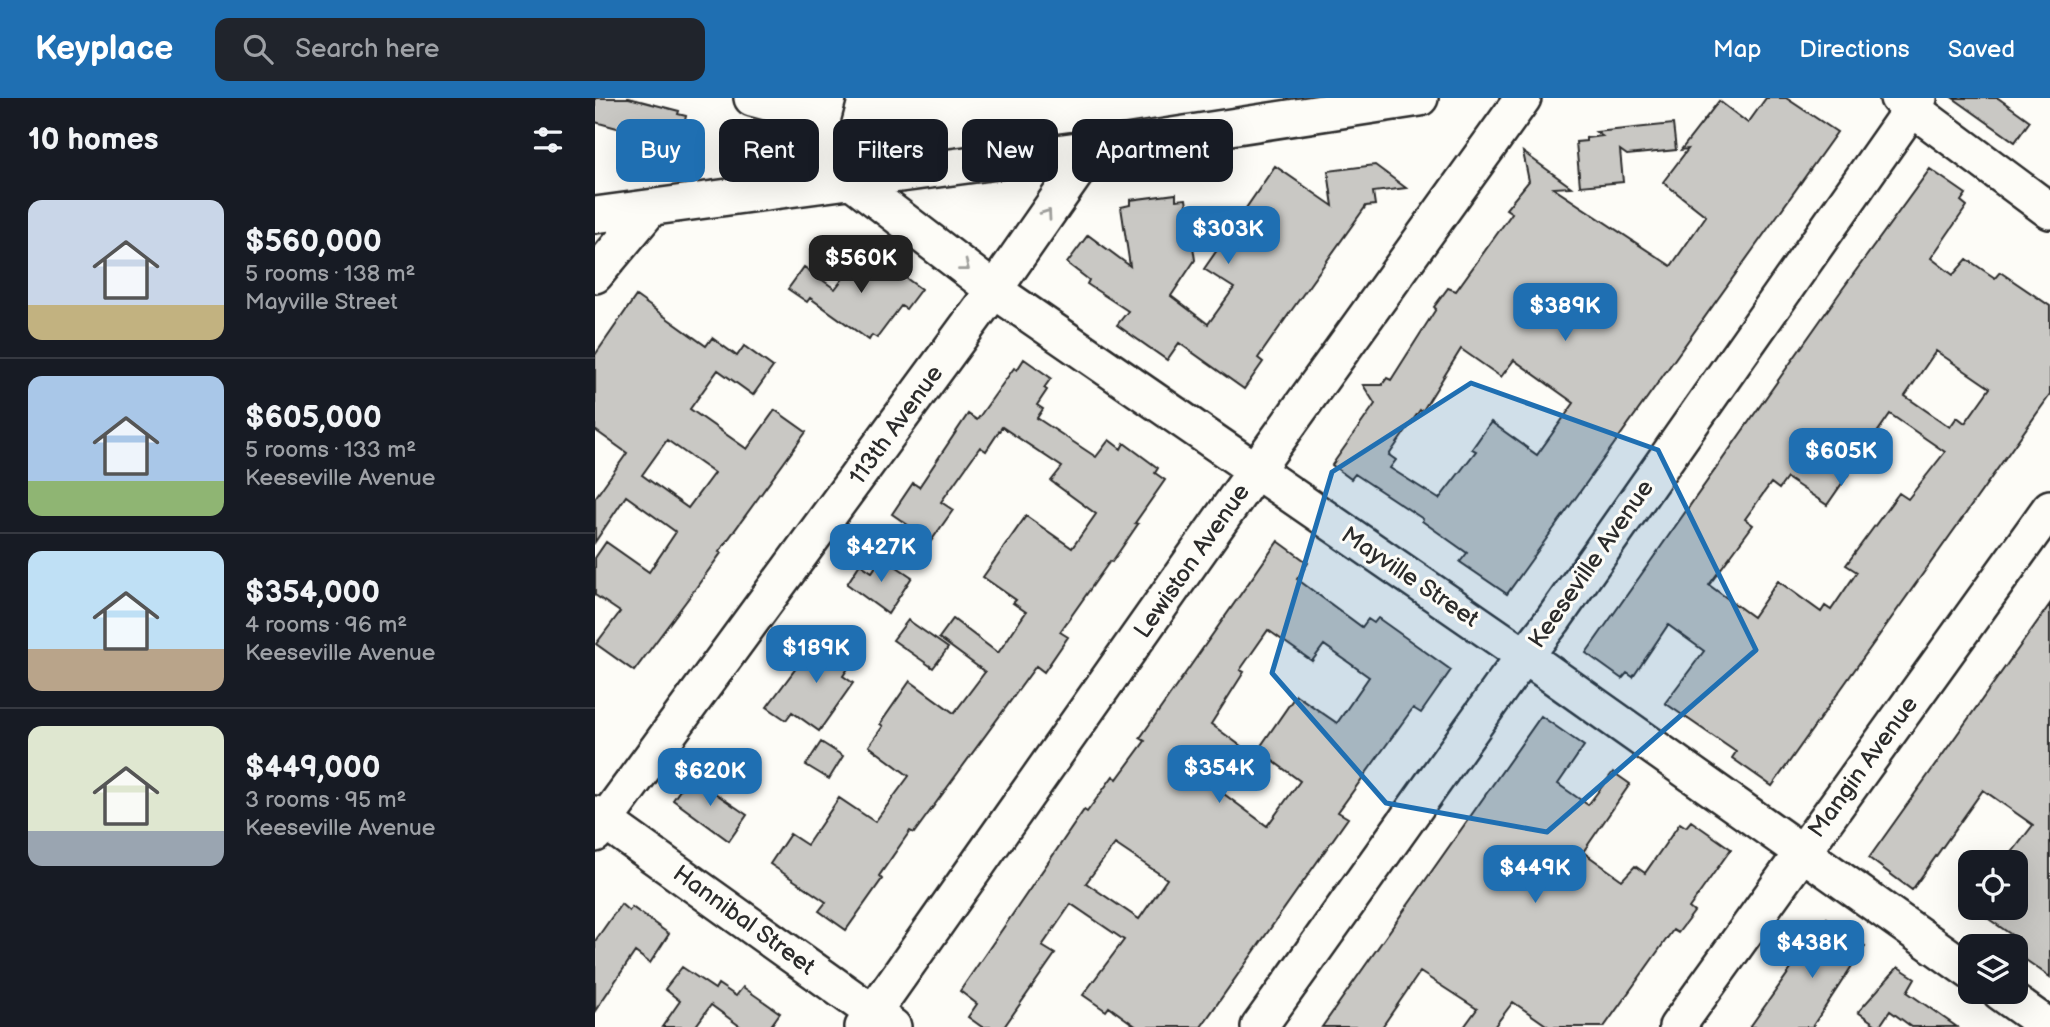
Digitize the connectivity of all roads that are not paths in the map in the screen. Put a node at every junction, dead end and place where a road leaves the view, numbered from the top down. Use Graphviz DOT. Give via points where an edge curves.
graph roads {
  1 [pos="752,98"];
  2 [pos="1420,98"];
  3 [pos="1523,98"];
  4 [pos="1909,101"];
  5 [pos="826,107"];
  6 [pos="1233,127"];
  7 [pos="1072,151"];
  8 [pos="1072,178"];
  9 [pos="835,183"];
  10 [pos="650,209"];
  11 [pos="2050,211"];
  12 [pos="595,215"];
  13 [pos="595,275"];
  14 [pos="994,290"];
  15 [pos="1255,471"];
  16 [pos="2050,508"];
  17 [pos="1525,656"];
  18 [pos="598,823"];
  19 [pos="1801,852"];
  20 [pos="1958,962"];
  21 [pos="2017,1004"];
  22 [pos="876,1022"];
  23 [pos="1259,1027"];
  24 [pos="1677,1027"];
  25 [pos="2049,1027"];
  1 -- 5 [label="street"];
  2 -- 6 [label="street"];
  3 -- 15 [label="street, Lewiston Avenue"];
  4 -- 11 [label="street"];
  4 -- 17 [label="street, Keeseville Avenue"];
  5 -- 9 [label="street"];
  7 -- 9 [label="street"];
  14 -- 8 [label="street, 113th Avenue, one-way"];
  9 -- 10 [label="street"];
  9 -- 14 [label="street, Mayville Street, one-way"];
  10 -- 12 [label="street"];
  10 -- 13 [label="street"];
  14 -- 15 [label="street, Mayville Street"];
  14 -- 18 [label="street, 113th Avenue"];
  15 -- 17 [label="street, Mayville Street"];
  15 -- 22 [label="street, Lewiston Avenue"];
  16 -- 19 [label="street, Mangin Avenue"];
  17 -- 19 [label="street, Mayville Street"];
  17 -- 23 [label="street, Keeseville Avenue"];
  18 -- 22 [label="street, Hannibal Street"];
  19 -- 20 [label="street, Mayville Street"];
  19 -- 24 [label="street, Mangin Avenue"];
  21 -- 25 [label="street"];
}
